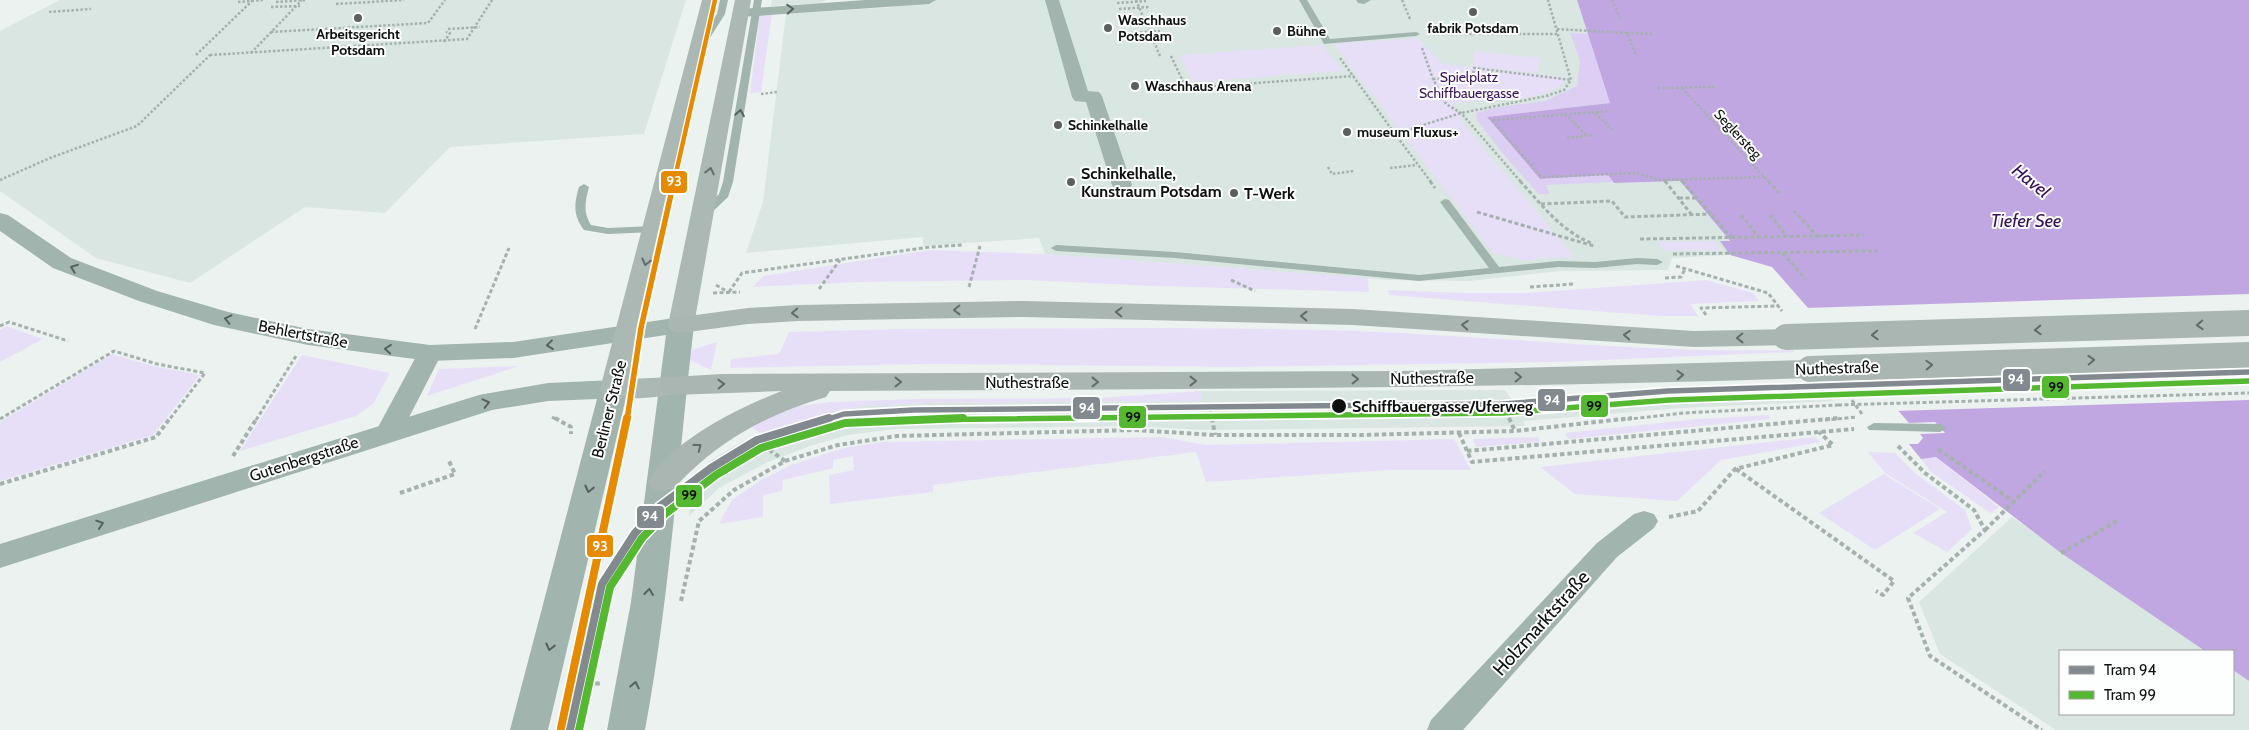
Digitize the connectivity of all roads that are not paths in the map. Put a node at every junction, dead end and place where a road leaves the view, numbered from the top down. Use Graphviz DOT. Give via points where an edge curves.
graph roads {
  1 [pos="710,0"];
  2 [pos="724,0"];
  3 [pos="929,0"];
  4 [pos="1052,0"];
  5 [pos="1303,0"];
  6 [pos="863,2"];
  7 [pos="750,6"];
  8 [pos="1416,34"];
  9 [pos="696,51"];
  10 [pos="1122,184"];
  11 [pos="584,187"];
  12 [pos="1445,202"];
  13 [pos="0,220"];
  14 [pos="654,229"];
  15 [pos="1056,248"];
  16 [pos="1657,262"];
  17 [pos="1497,270"];
  18 [pos="2249,323"];
  19 [pos="681,325"];
  20 [pos="628,334"];
  21 [pos="430,353"];
  22 [pos="2249,356"];
  23 [pos="849,382"];
  24 [pos="672,386"];
  25 [pos="614,389"];
  26 [pos="1874,427"];
  27 [pos="1940,428"];
  28 [pos="388,431"];
  29 [pos="663,481"];
  30 [pos="1644,521"];
  31 [pos="0,556"];
  32 [pos="529,730"];
  33 [pos="626,730"];
  34 [pos="1443,730"];
  1 -- 9 [label="main road, Berliner Straße"];
  2 -- 9 [label="lane" via="720,14"];
  3 -- 6 [label="street"];
  4 -- 10 [label="street" via="1081,97 1093,96"];
  5 -- 8 [label="lane" via="1327,42"];
  7 -- 6 [label="street, one-way"];
  19 -- 7 [label="main road, one-way" via="700,218"];
  9 -- 14 [label="main road, Berliner Straße"];
  11 -- 14 [label="lane" via="578,206 580,220 588,228 602,231"];
  12 -- 17 [label="lane"];
  21 -- 13 [label="street, Behlertstraße, one-way" via="308,337 214,316 148,296 62,264"];
  14 -- 20 [label="main road, Berliner Straße, one-way"];
  15 -- 17 [label="lane" via="1175,254 1419,278"];
  16 -- 17 [label="lane" via="1558,264"];
  18 -- 19 [label="highway, Nuthestraße, one-way, bridge" via="1694,339 1353,317 1023,309 798,313"];
  19 -- 20 [label="street, Nuthestraße"];
  19 -- 24 [label="street"];
  20 -- 21 [label="street, Behlertstraße, one-way" via="513,350"];
  20 -- 25 [label="main road, Berliner Straße"];
  21 -- 28 [label="street"];
  23 -- 22 [label="highway, Nuthestraße, one-way, bridge" via="1664,375"];
  24 -- 23 [label="highway, Nuthestraße, one-way"];
  29 -- 23 [label="highway, one-way" via="688,455 733,423 763,408"];
  24 -- 25 [label="main road, Nuthestraße"];
  24 -- 29 [label="street"];
  28 -- 25 [label="street, Gutenbergstraße, one-way" via="489,401 548,392"];
  25 -- 32 [label="street, Berliner Straße, one-way"];
  26 -- 27 [label="lane"];
  31 -- 28 [label="street, Gutenbergstraße, one-way"];
  33 -- 29 [label="street, one-way" via="643,641"];
  30 -- 34 [label="street, Holzmarktstraße" via="1607,550"];
}
